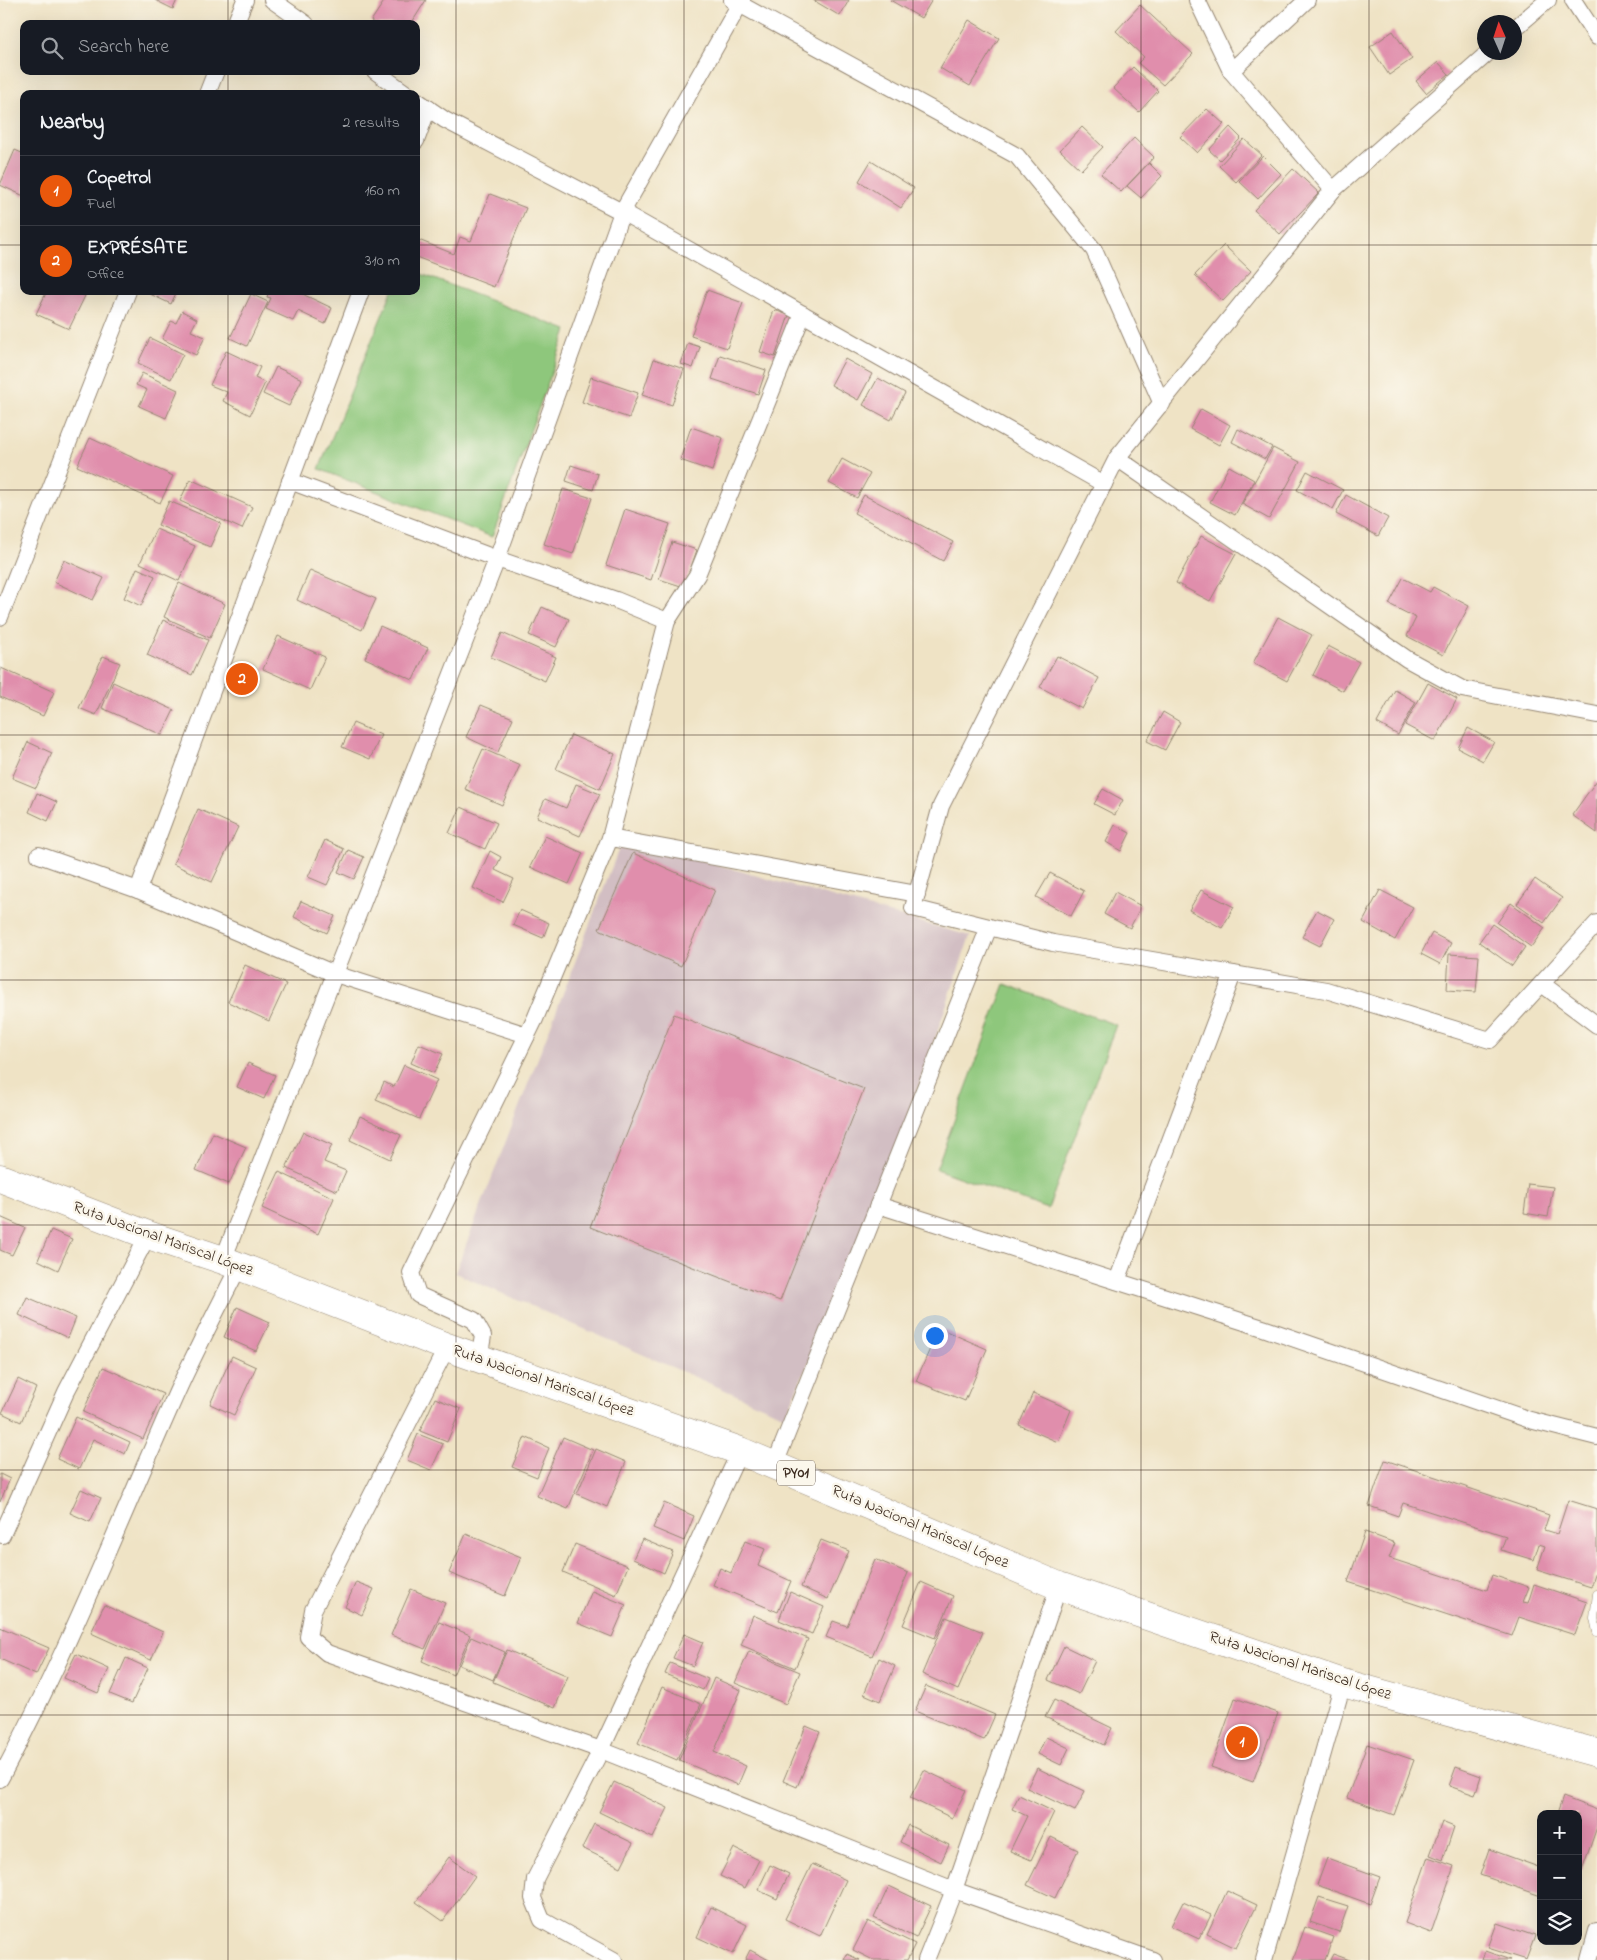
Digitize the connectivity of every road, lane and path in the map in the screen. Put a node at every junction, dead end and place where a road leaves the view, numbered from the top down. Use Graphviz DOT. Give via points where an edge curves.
graph roads {
  1 [pos="245,0"];
  2 [pos="272,0"];
  3 [pos="1197,0"];
  4 [pos="1307,0"];
  5 [pos="1548,0"];
  6 [pos="1573,0"];
  7 [pos="738,1"];
  8 [pos="238,20"];
  9 [pos="300,20"];
  10 [pos="1522,22"];
  11 [pos="1597,37"];
  12 [pos="1479,60"];
  13 [pos="1231,71"];
  14 [pos="214,75"];
  15 [pos="381,75"];
  16 [pos="209,90"];
  17 [pos="401,90"];
  18 [pos="422,104"];
  19 [pos="1333,190"];
  20 [pos="622,212"];
  21 [pos="126,295"];
  22 [pos="359,295"];
  23 [pos="803,314"];
  24 [pos="1162,404"];
  25 [pos="1117,458"];
  26 [pos="290,481"];
  27 [pos="1104,484"];
  28 [pos="497,559"];
  29 [pos="0,618"];
  30 [pos="667,621"];
  31 [pos="1597,715"];
  32 [pos="610,838"];
  33 [pos="39,855"];
  34 [pos="138,890"];
  35 [pos="917,894"];
  36 [pos="1597,923"];
  37 [pos="989,927"];
  38 [pos="335,974"];
  39 [pos="1233,974"];
  40 [pos="1542,984"];
  41 [pos="1597,1025"];
  42 [pos="527,1035"];
  43 [pos="0,1178"];
  44 [pos="878,1205"];
  45 [pos="148,1234"];
  46 [pos="231,1263"];
  47 [pos="1117,1282"];
  48 [pos="448,1347"];
  49 [pos="479,1359"];
  50 [pos="1597,1436"];
  51 [pos="740,1451"];
  52 [pos="775,1464"];
  53 [pos="2,1535"];
  54 [pos="1059,1586"];
  55 [pos="1597,1594"];
  56 [pos="1597,1632"];
  57 [pos="1344,1683"];
  58 [pos="601,1750"];
  59 [pos="1597,1753"];
  60 [pos="0,1779"];
  61 [pos="954,1890"];
  62 [pos="1597,1931"];
  63 [pos="614,1960"];
  64 [pos="926,1960"];
  65 [pos="1153,1960"];
  66 [pos="1264,1960"];
  67 [pos="1589,1960"];
  1 -- 8 [label="street"];
  2 -- 9 [label="street"];
  3 -- 13 [label="street"];
  4 -- 13 [label="street"];
  5 -- 10 [label="street"];
  6 -- 11 [label="street"];
  7 -- 20 [label="street"];
  7 -- 24 [label="street" via="1017,156 1094,250"];
  12 -- 19 [label="street"];
  13 -- 19 [label="street"];
  14 -- 16 [label="street"];
  15 -- 17 [label="street"];
  18 -- 20 [label="street" via="445,120"];
  19 -- 24 [label="street"];
  20 -- 23 [label="street"];
  20 -- 28 [label="street"];
  21 -- 29 [label="street"];
  22 -- 26 [label="street"];
  23 -- 27 [label="street"];
  23 -- 30 [label="street" via="697,575"];
  24 -- 25 [label="street"];
  25 -- 27 [label="street"];
  25 -- 31 [label="street" via="1407,659 1462,689"];
  26 -- 28 [label="street"];
  26 -- 34 [label="street"];
  27 -- 35 [label="street" via="941,806"];
  28 -- 30 [label="street"];
  28 -- 38 [label="street"];
  30 -- 32 [label="street"];
  32 -- 35 [label="street"];
  32 -- 42 [label="street"];
  33 -- 34 [label="street"];
  34 -- 38 [label="street"];
  35 -- 37 [label="street" via="913,908"];
  36 -- 40 [label="street"];
  37 -- 39 [label="street" via="1053,943"];
  37 -- 44 [label="street"];
  38 -- 42 [label="street"];
  38 -- 46 [label="street"];
  39 -- 40 [label="street" via="1326,990 1490,1040"];
  39 -- 47 [label="street"];
  40 -- 41 [label="street"];
  42 -- 49 [label="street" via="410,1273 418,1295 474,1320 483,1336"];
  43 -- 45 [label="highway, Ruta Nacional Mariscal López / PY01"];
  44 -- 47 [label="street"];
  44 -- 52 [label="street"];
  45 -- 46 [label="highway, Ruta Nacional Mariscal López / PY01"];
  45 -- 53 [label="street" via="66,1392"];
  46 -- 48 [label="highway, Ruta Nacional Mariscal López / PY01"];
  46 -- 60 [label="street" via="104,1562 31,1722"];
  47 -- 50 [label="street" via="1263,1328 1530,1420"];
  48 -- 49 [label="highway, Ruta Nacional Mariscal López / PY01"];
  48 -- 58 [label="street" via="313,1610 308,1637 326,1653"];
  49 -- 51 [label="highway, Ruta Nacional Mariscal López / PY01"];
  51 -- 52 [label="highway, Ruta Nacional Mariscal López / PY01"];
  51 -- 58 [label="street"];
  52 -- 54 [label="highway, Ruta Nacional Mariscal López / PY01"];
  54 -- 57 [label="highway, Ruta Nacional Mariscal López / PY01"];
  54 -- 61 [label="street"];
  55 -- 56 [label="lane" via="1594,1618"];
  57 -- 59 [label="highway, Ruta Nacional Mariscal López / PY01"];
  57 -- 66 [label="street"];
  58 -- 61 [label="street"];
  58 -- 63 [label="street" via="535,1879 532,1898 542,1920"];
  61 -- 64 [label="street"];
  61 -- 65 [label="street"];
  62 -- 67 [label="street"];
}
